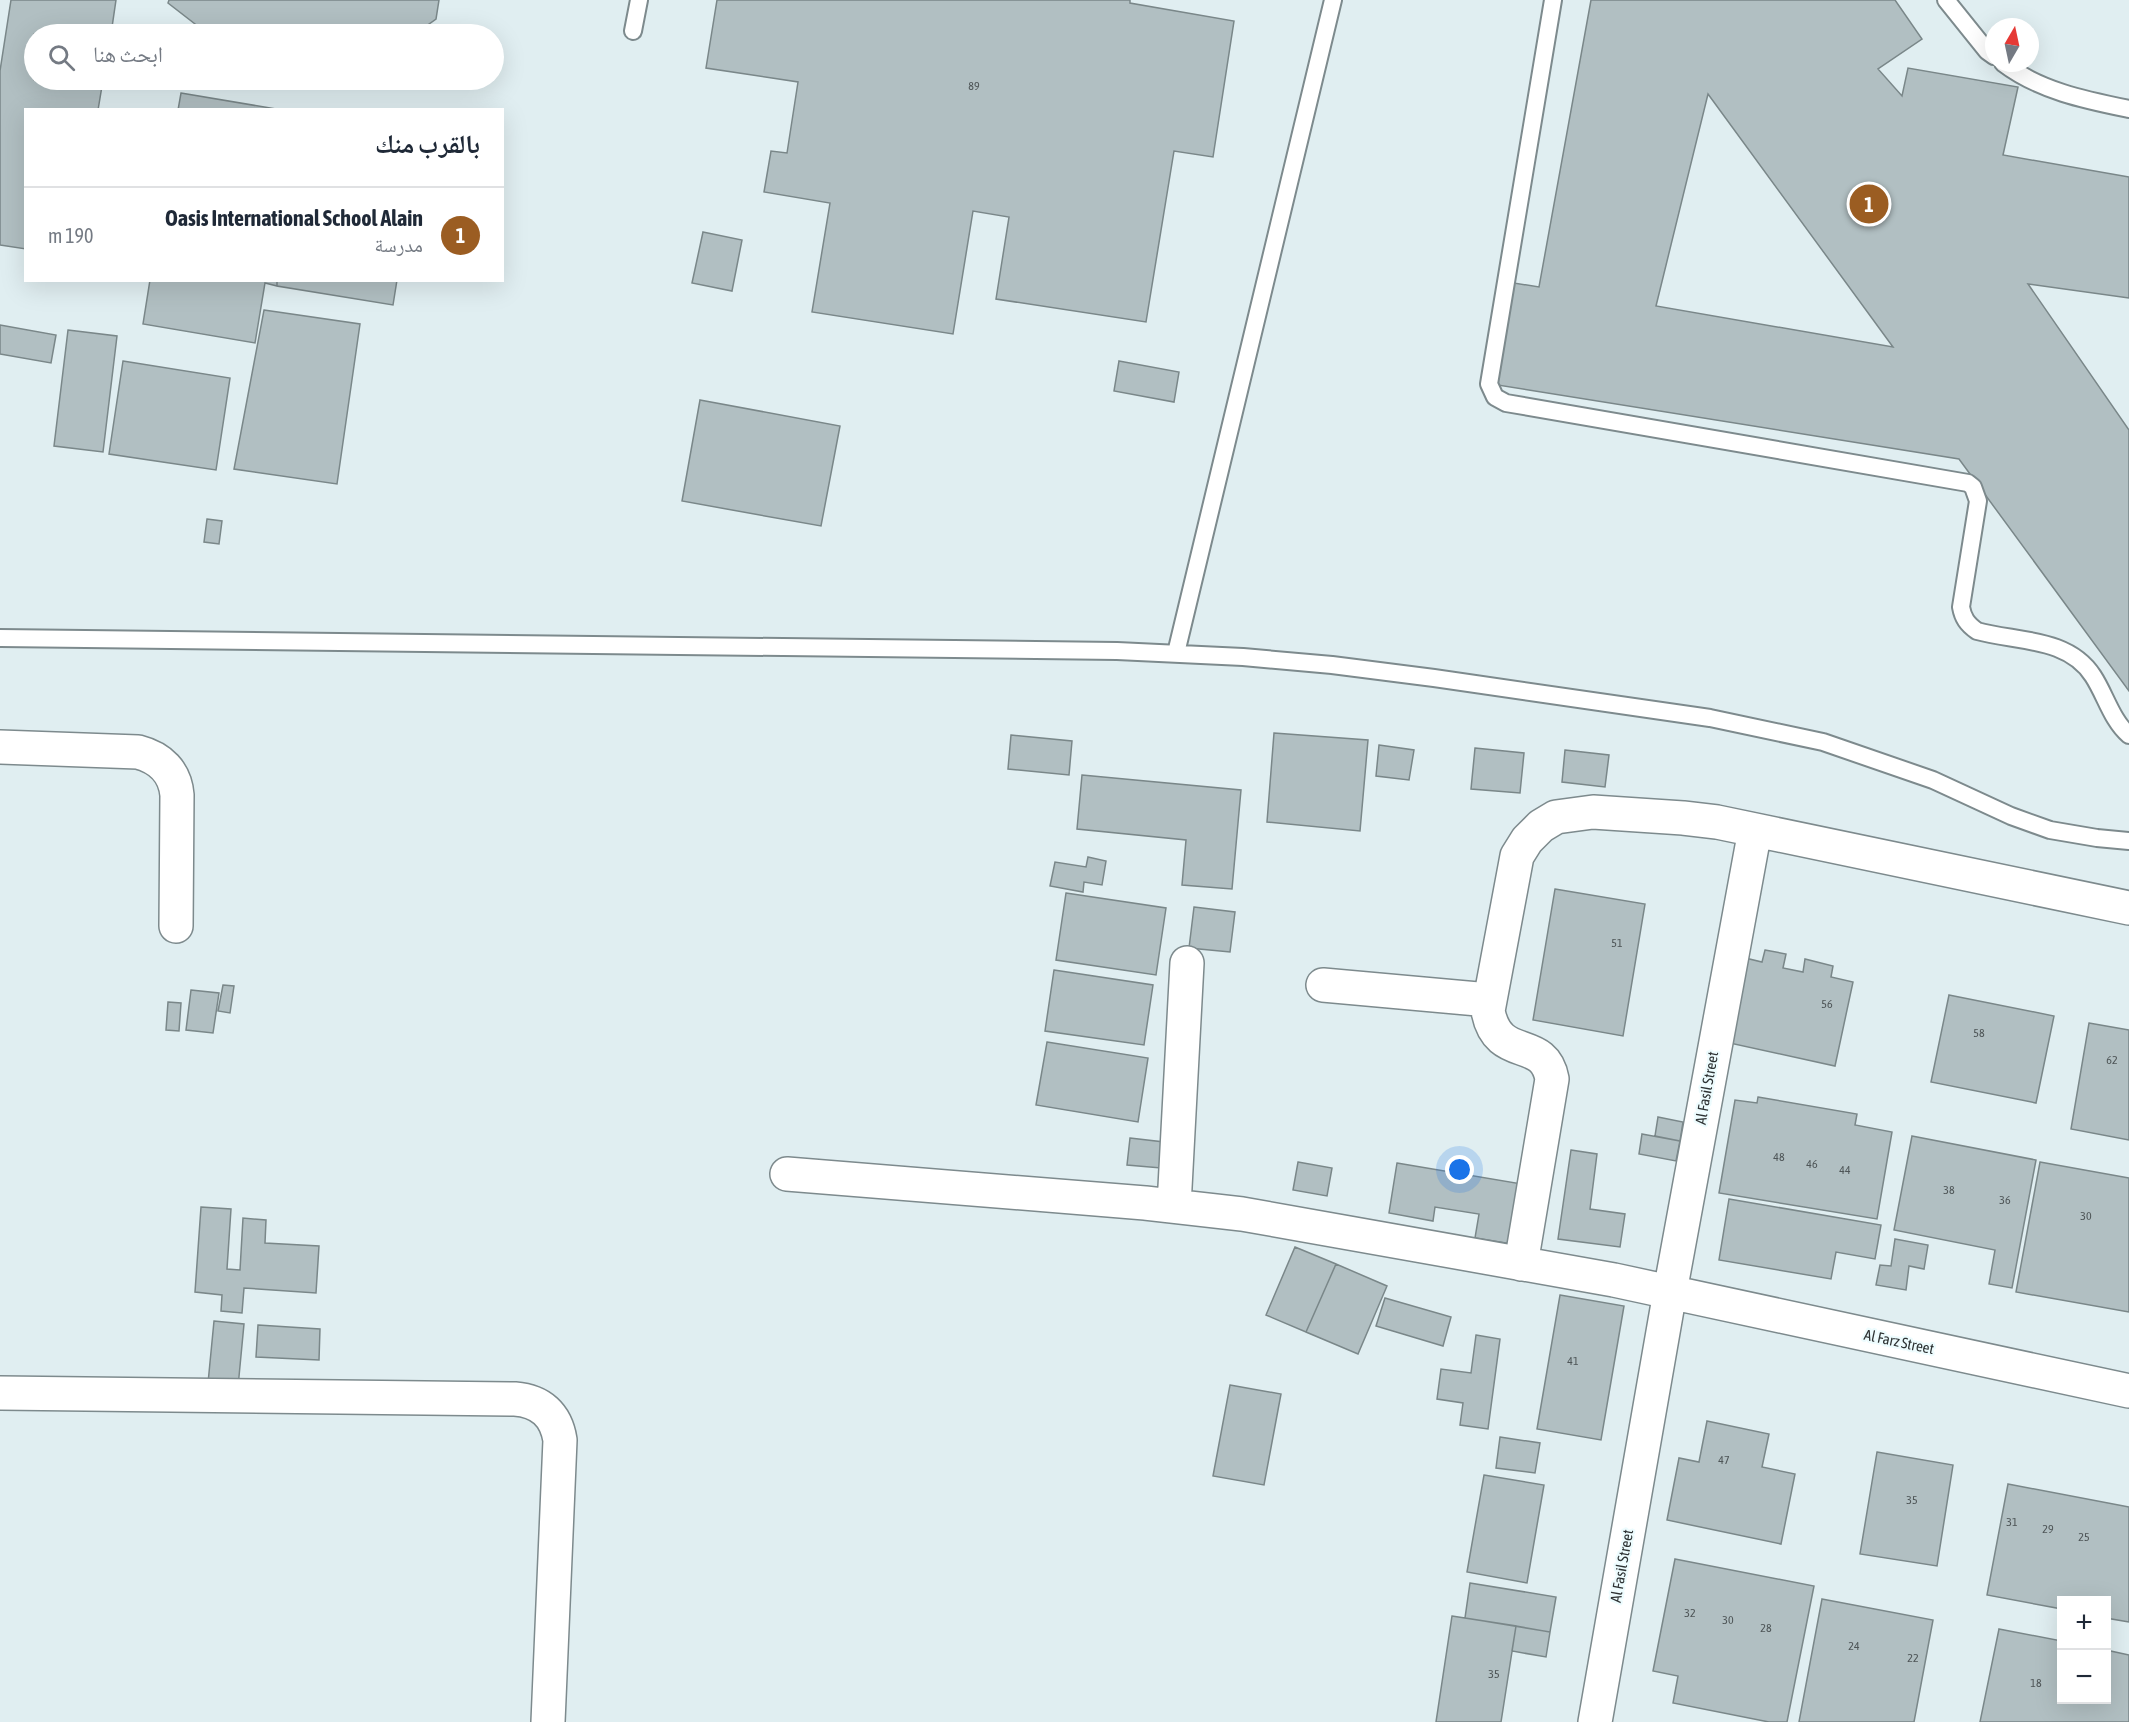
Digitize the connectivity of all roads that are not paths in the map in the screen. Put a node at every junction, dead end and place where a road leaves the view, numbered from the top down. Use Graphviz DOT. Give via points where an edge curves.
graph roads {
  1 [pos="639,0"];
  2 [pos="1333,0"];
  3 [pos="1553,0"];
  4 [pos="1946,0"];
  5 [pos="633,31"];
  6 [pos="1985,47"];
  7 [pos="2018,72"];
  8 [pos="2129,110"];
  9 [pos="0,638"];
  10 [pos="1176,653"];
  11 [pos="2129,735"];
  12 [pos="0,747"];
  13 [pos="1755,830"];
  14 [pos="2129,841"];
  15 [pos="2129,908"];
  16 [pos="176,926"];
  17 [pos="1188,963"];
  18 [pos="1323,985"];
  19 [pos="1489,1000"];
  20 [pos="787,1174"];
  21 [pos="1174,1206"];
  22 [pos="1521,1264"];
  23 [pos="1670,1292"];
  24 [pos="2129,1391"];
  25 [pos="0,1393"];
  26 [pos="548,1722"];
  27 [pos="1595,1722"];
  1 -- 5 [label="lane"];
  2 -- 10 [label="lane"];
  3 -- 11 [label="lane" via="1491,391 1506,403 1968,483 1978,501 1961,607 1968,625 1977,631 2050,646 2076,659 2093,675 2118,723"];
  4 -- 6 [label="lane"];
  7 -- 8 [label="lane" via="2062,94"];
  9 -- 10 [label="lane"];
  10 -- 14 [label="lane" via="1377,671 1710,718 1823,742 1933,780 2050,830"];
  12 -- 16 [label="street" via="138,753 158,759 165,766 177,795"];
  13 -- 15 [label="street"];
  13 -- 19 [label="street" via="1683,818 1593,812 1556,817 1541,826 1517,856"];
  13 -- 23 [label="street, Al Fasil Street"];
  17 -- 21 [label="street"];
  18 -- 19 [label="street"];
  19 -- 22 [label="street" via="1490,1021 1495,1031 1512,1046 1535,1052 1544,1060 1552,1079"];
  20 -- 21 [label="street, Al Farz Street"];
  21 -- 22 [label="street, Al Farz Street" via="1242,1214"];
  22 -- 23 [label="street, Al Farz Street"];
  23 -- 24 [label="street, Al Farz Street"];
  23 -- 27 [label="street, Al Fasil Street"];
  25 -- 26 [label="street" via="515,1399 537,1404 554,1419 560,1440"];
}
